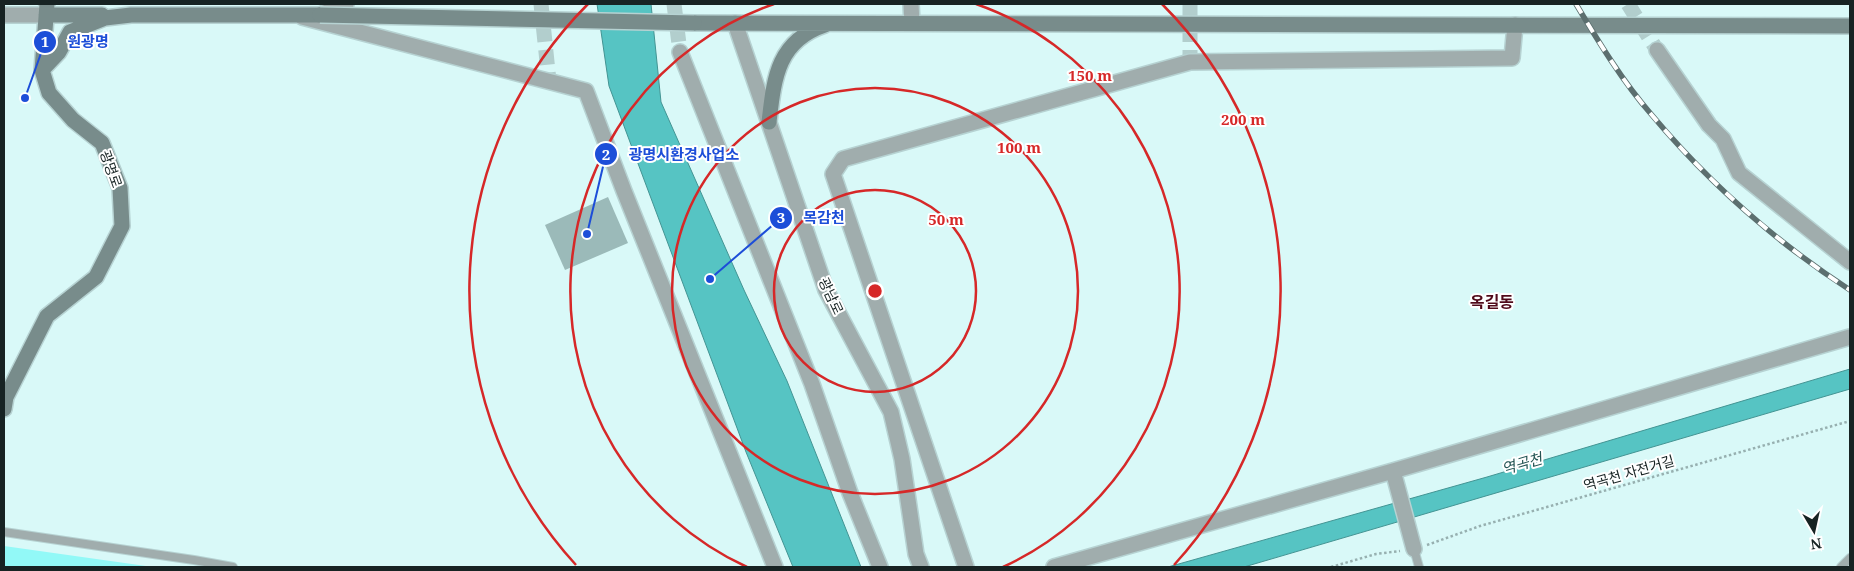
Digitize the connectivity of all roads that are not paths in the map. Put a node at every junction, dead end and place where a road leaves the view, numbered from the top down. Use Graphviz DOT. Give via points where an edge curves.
graph roads {
  1 [pos="346,4"];
  2 [pos="911,4"];
  3 [pos="46,9"];
  4 [pos="132,9"];
  5 [pos="4,15"];
  6 [pos="294,15"];
  7 [pos="320,15"];
  8 [pos="832,22"];
  9 [pos="912,22"];
  10 [pos="735,23"];
  11 [pos="1515,25"];
  12 [pos="1850,26"];
  13 [pos="1657,50"];
  14 [pos="680,52"];
  15 [pos="42,70"];
  16 [pos="769,122"];
  17 [pos="1850,262"];
  18 [pos="1850,337"];
  19 [pos="4,409"];
  20 [pos="1393,471"];
  21 [pos="4,532"];
  22 [pos="1414,549"];
  23 [pos="1850,558"];
  24 [pos="193,563"];
  25 [pos="233,567"];
  26 [pos="775,567"];
  27 [pos="880,567"];
  28 [pos="920,567"];
  29 [pos="966,567"];
  30 [pos="1054,567"];
  31 [pos="1419,567"];
  32 [pos="1840,567"];
  1 -- 7 [label="street"];
  2 -- 9 [label="street"];
  3 -- 4 [label="main road"];
  3 -- 5 [label="street"];
  3 -- 15 [label="main road, 광명로"];
  4 -- 6 [label="main road" via="152,15"];
  4 -- 15 [label="main road" via="70,32 59,52"];
  6 -- 7 [label="main road"];
  6 -- 26 [label="street" via="586,91"];
  7 -- 10 [label="main road, bridge"];
  8 -- 9 [label="main road"];
  8 -- 10 [label="main road"];
  8 -- 16 [label="main road" via="803,35 785,56 773,82"];
  9 -- 11 [label="main road"];
  10 -- 16 [label="street, 광남로"];
  11 -- 12 [label="main road"];
  11 -- 29 [label="street" via="1512,58 1190,62 843,159 833,174"];
  13 -- 17 [label="street" via="1722,139 1739,173"];
  14 -- 27 [label="street"];
  15 -- 19 [label="main road, 광명로" via="49,93 73,120 102,143 120,188 122,226 96,277 47,316 6,396"];
  16 -- 28 [label="street, 광남로" via="826,290 891,412"];
  18 -- 20 [label="street"];
  20 -- 22 [label="street"];
  20 -- 30 [label="street"];
  21 -- 24 [label="lane"];
  22 -- 31 [label="lane"];
  23 -- 32 [label="lane"];
  24 -- 25 [label="lane"];
}
